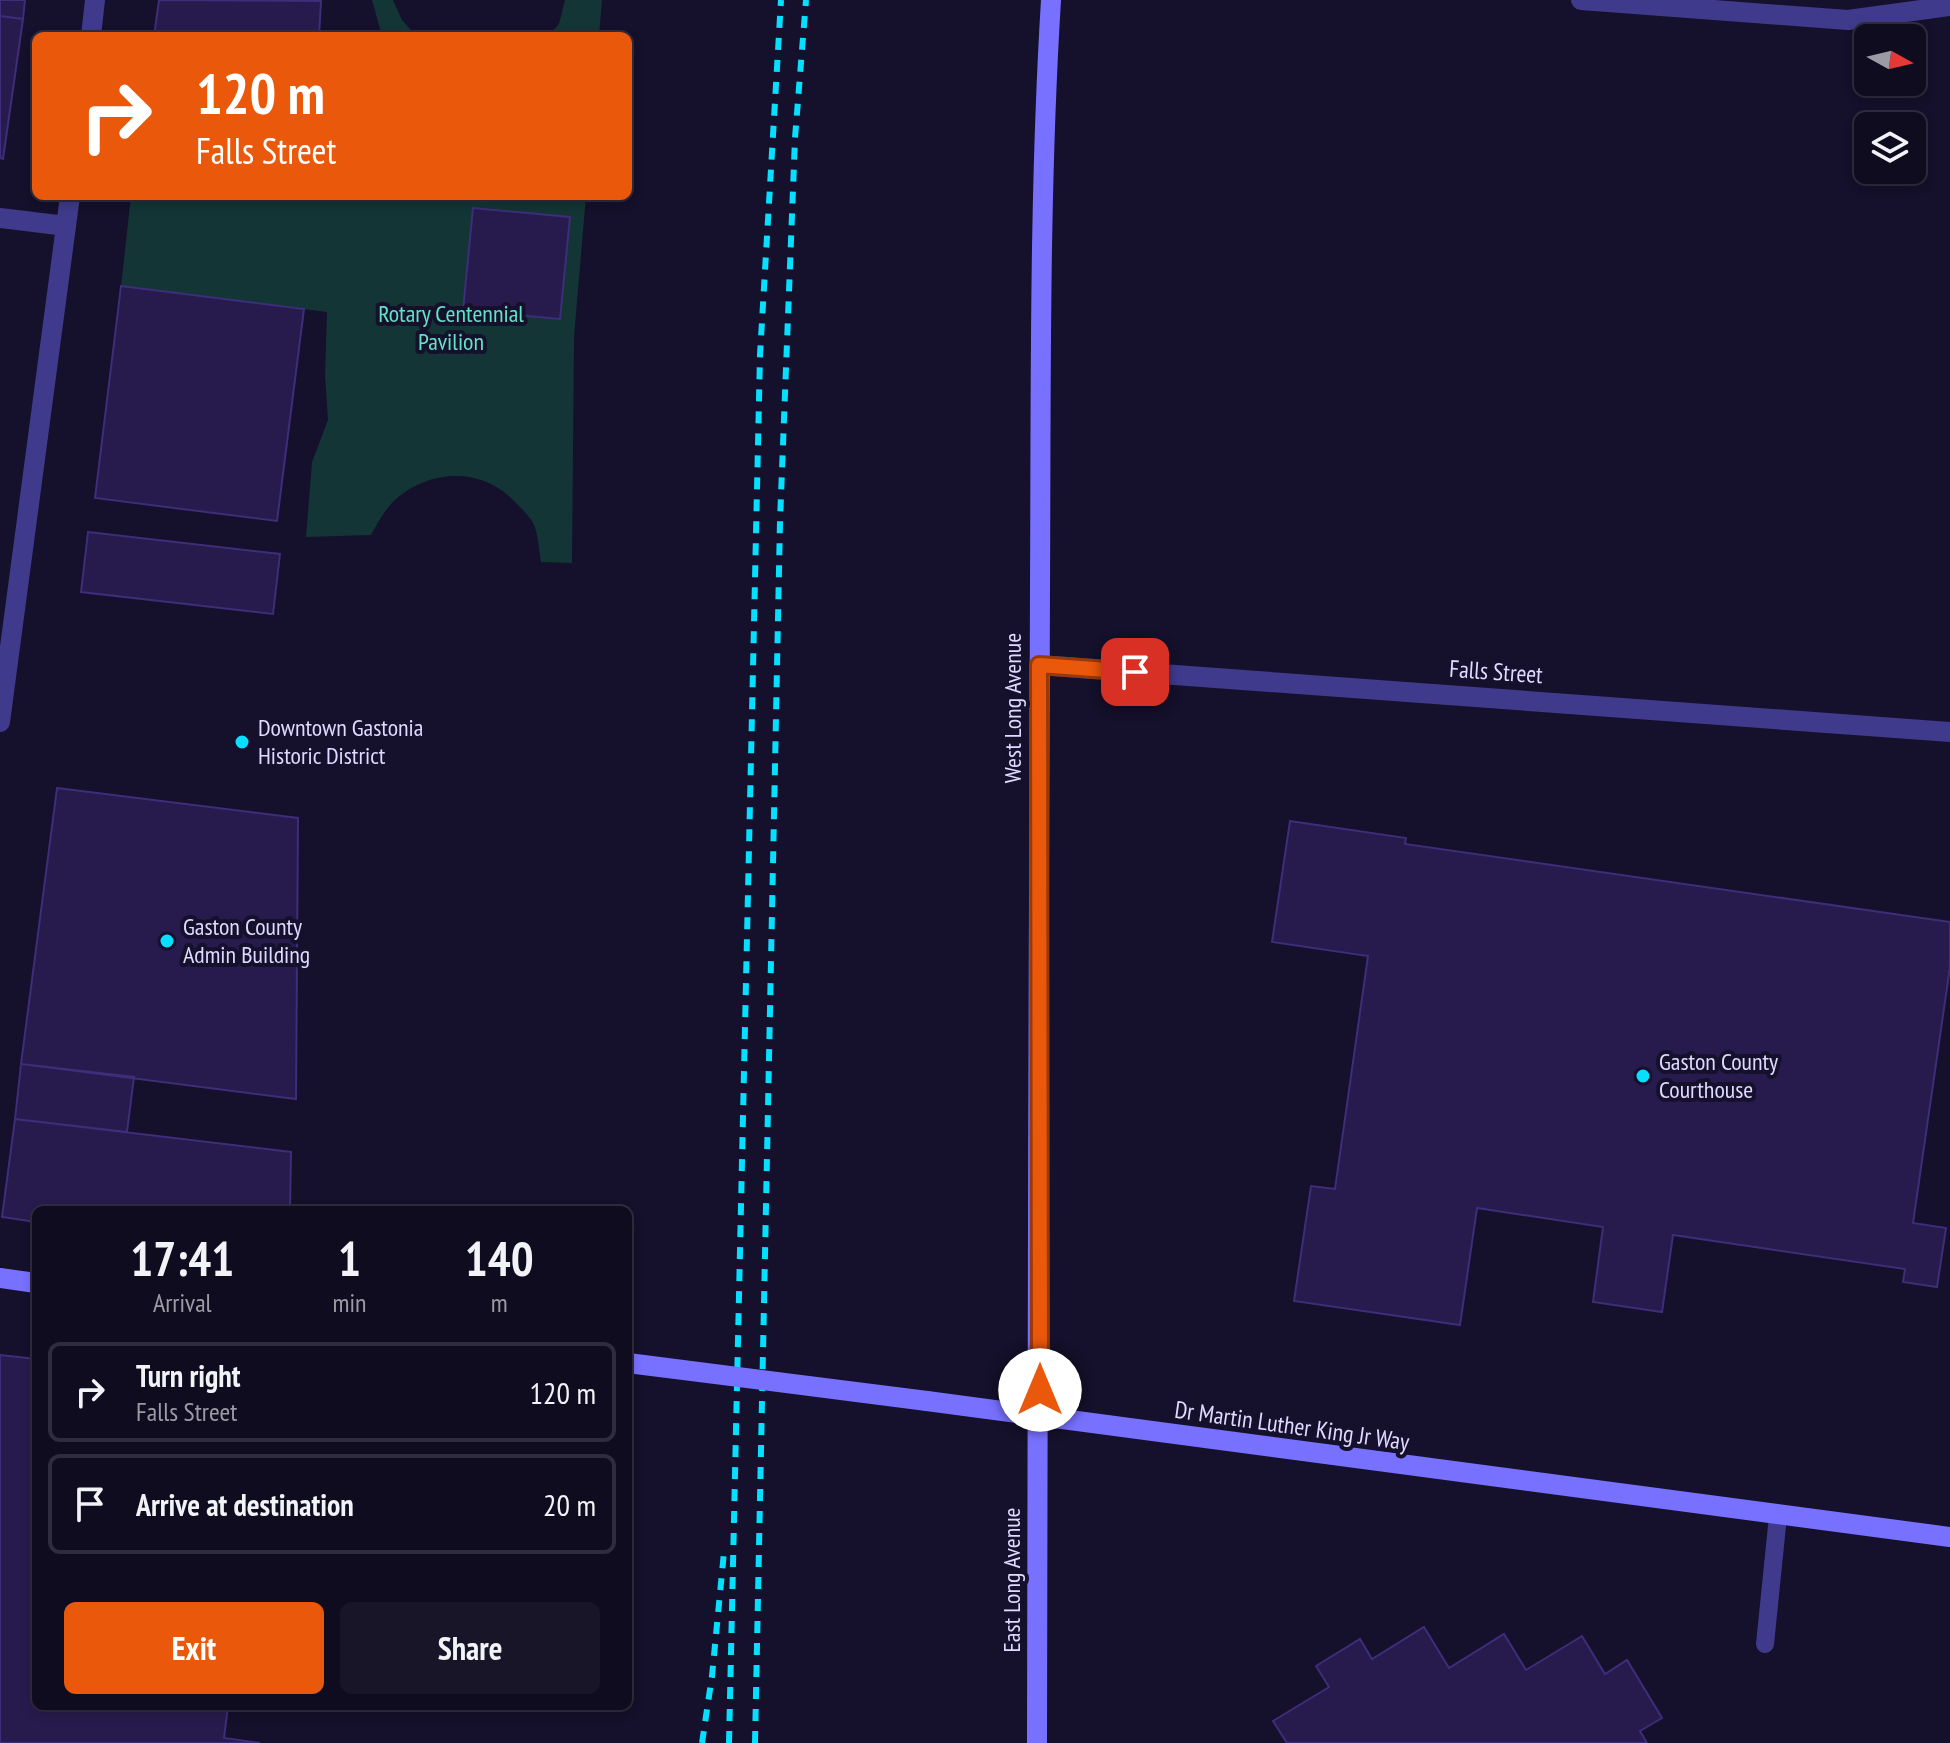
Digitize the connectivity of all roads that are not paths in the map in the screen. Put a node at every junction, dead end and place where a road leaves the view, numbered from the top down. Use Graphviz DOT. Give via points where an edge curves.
graph roads {
  1 [pos="95,0"];
  2 [pos="1051,0"];
  3 [pos="1581,0"];
  4 [pos="1950,6"];
  5 [pos="91,32"];
  6 [pos="69,200"];
  7 [pos="0,218"];
  8 [pos="66,226"];
  9 [pos="1039,665"];
  10 [pos="0,722"];
  11 [pos="1950,732"];
  12 [pos="0,1278"];
  13 [pos="32,1282"];
  14 [pos="632,1364"];
  15 [pos="1040,1417"];
  16 [pos="1778,1516"];
  17 [pos="1950,1537"];
  18 [pos="1765,1644"];
  19 [pos="1037,1743"];
  1 -- 5 [label="street"];
  2 -- 9 [label="main road, West Long Avenue" via="1043,167"];
  3 -- 4 [label="street" via="1848,20"];
  6 -- 8 [label="street"];
  7 -- 8 [label="street"];
  8 -- 10 [label="street"];
  9 -- 11 [label="street, Falls Street"];
  9 -- 15 [label="main road, West Long Avenue"];
  12 -- 13 [label="main road"];
  14 -- 15 [label="main road, Dr Martin Luther King Jr Way, bridge"];
  15 -- 16 [label="main road, Dr Martin Luther King Jr Way"];
  15 -- 19 [label="main road, East Long Avenue"];
  16 -- 17 [label="main road, Dr Martin Luther King Jr Way"];
  16 -- 18 [label="lane"];
}
